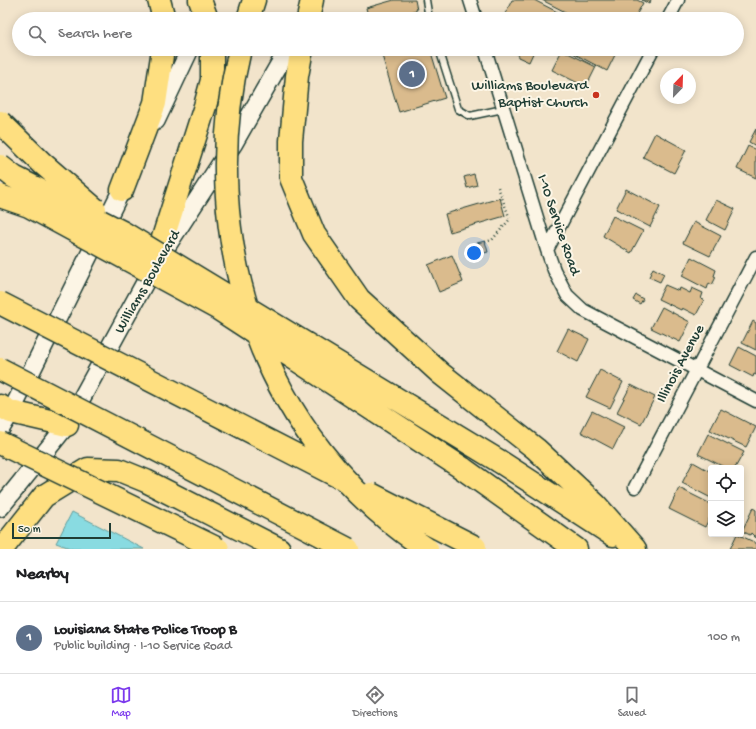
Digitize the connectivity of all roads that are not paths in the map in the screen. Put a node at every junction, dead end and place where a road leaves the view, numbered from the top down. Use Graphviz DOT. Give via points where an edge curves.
graph roads {
  1 [pos="159,0"];
  2 [pos="254,0"];
  3 [pos="311,0"];
  4 [pos="426,0"];
  5 [pos="470,0"];
  6 [pos="678,0"];
  7 [pos="162,12"];
  8 [pos="250,12"];
  9 [pos="305,12"];
  10 [pos="309,12"];
  11 [pos="428,12"];
  12 [pos="474,12"];
  13 [pos="672,12"];
  14 [pos="162,56"];
  15 [pos="187,56"];
  16 [pos="212,56"];
  17 [pos="239,56"];
  18 [pos="284,56"];
  19 [pos="301,56"];
  20 [pos="440,56"];
  21 [pos="487,56"];
  22 [pos="649,56"];
  23 [pos="503,108"];
  24 [pos="0,122"];
  25 [pos="0,166"];
  26 [pos="122,190"];
  27 [pos="0,196"];
  28 [pos="122,232"];
  29 [pos="547,250"];
  30 [pos="756,257"];
  31 [pos="154,266"];
  32 [pos="0,303"];
  33 [pos="0,369"];
  34 [pos="696,370"];
  35 [pos="756,401"];
  36 [pos="4,416"];
  37 [pos="67,425"];
  38 [pos="0,443"];
  39 [pos="635,487"];
  40 [pos="0,508"];
  41 [pos="477,548"];
  42 [pos="2,549"];
  43 [pos="218,549"];
  44 [pos="279,549"];
  45 [pos="348,549"];
  46 [pos="427,549"];
  47 [pos="576,549"];
  48 [pos="635,549"];
  1 -- 7 [label="highway"];
  2 -- 8 [label="highway"];
  3 -- 9 [label="main road"];
  3 -- 10 [label="highway"];
  4 -- 11 [label="lane"];
  5 -- 12 [label="street"];
  6 -- 13 [label="street"];
  14 -- 26 [label="highway" via="155,103"];
  15 -- 26 [label="main road"];
  16 -- 31 [label="highway" via="212,80 205,106"];
  17 -- 46 [label="highway, bridge" via="227,119 225,189 231,245 245,307 268,364 304,428 335,468 369,504"];
  18 -- 31 [label="main road, Williams Boulevard" via="234,144"];
  19 -- 48 [label="highway" via="291,141 291,178 314,234 359,300 440,373 536,449 596,505"];
  20 -- 23 [label="lane" via="458,109 470,116"];
  21 -- 23 [label="street, I-10 Service Road"];
  22 -- 29 [label="street"];
  23 -- 29 [label="street, I-10 Service Road"];
  24 -- 28 [label="highway, bridge" via="42,163"];
  25 -- 28 [label="highway, bridge" via="14,177"];
  26 -- 36 [label="main road"];
  27 -- 47 [label="highway, bridge" via="29,206 217,308 462,468"];
  28 -- 48 [label="highway, bridge" via="499,461"];
  29 -- 34 [label="street, I-10 Service Road" via="567,296 583,310"];
  30 -- 34 [label="street, Illinois Avenue"];
  31 -- 37 [label="main road, Williams Boulevard"];
  32 -- 41 [label="highway, bridge"];
  33 -- 45 [label="highway, bridge"];
  34 -- 35 [label="street, I-10 Service Road"];
  34 -- 39 [label="street, Illinois Avenue"];
  36 -- 37 [label="highway"];
  37 -- 40 [label="main road, Williams Boulevard"];
  38 -- 43 [label="highway, bridge"];
  42 -- 44 [label="highway" via="44,496 88,468 119,470 149,482"];
}
